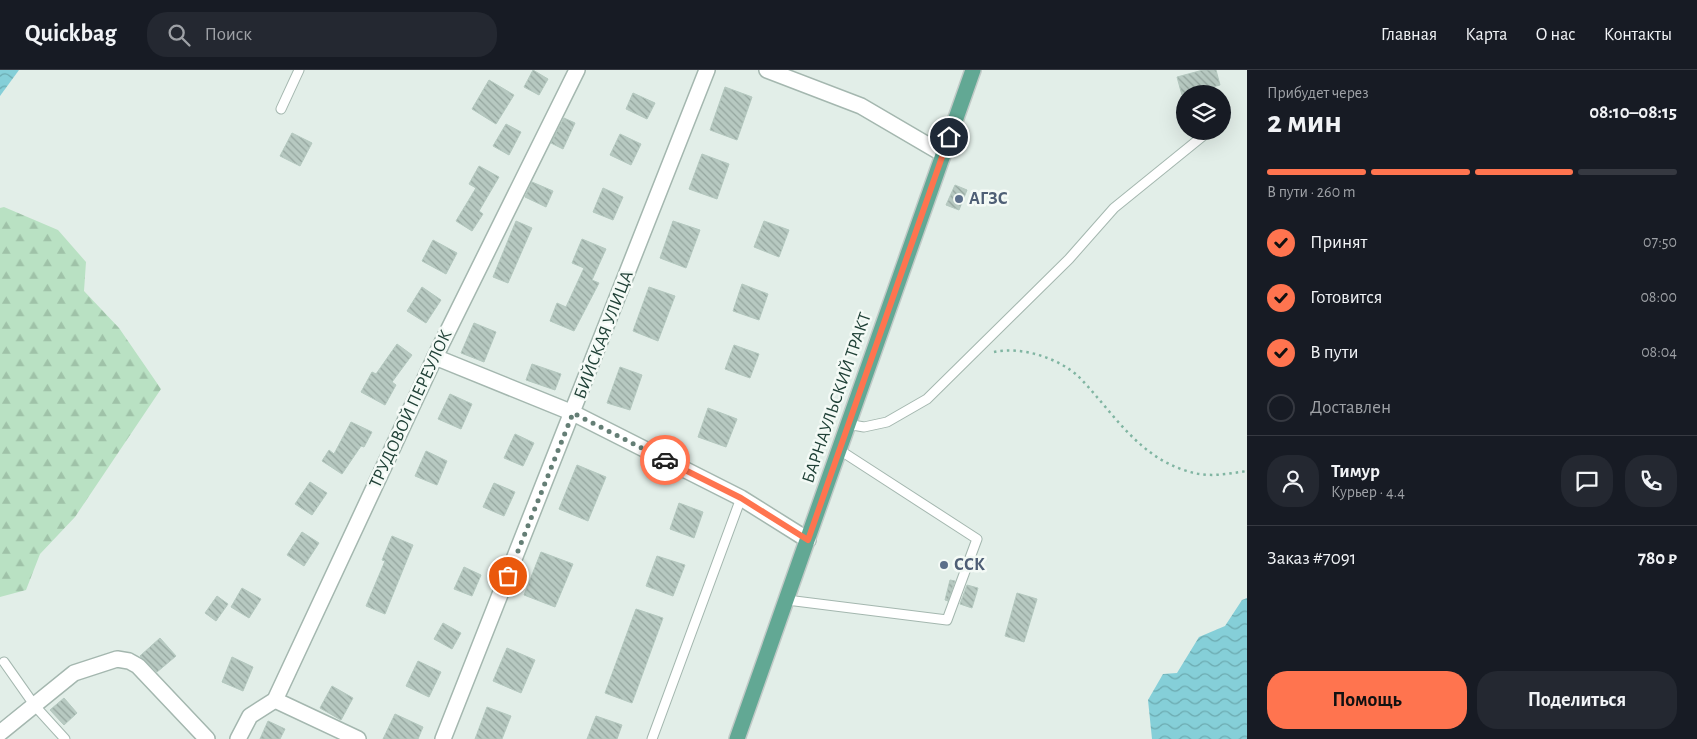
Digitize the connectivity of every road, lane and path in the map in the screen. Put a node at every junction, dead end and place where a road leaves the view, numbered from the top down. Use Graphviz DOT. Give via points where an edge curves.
graph roads {
  1 [pos="298,70"];
  2 [pos="577,70"];
  3 [pos="707,70"];
  4 [pos="767,70"];
  5 [pos="973,70"];
  6 [pos="281,110"];
  7 [pos="1198,140"];
  8 [pos="943,154"];
  9 [pos="435,357"];
  10 [pos="970,357"];
  11 [pos="573,413"];
  12 [pos="847,424"];
  13 [pos="838,449"];
  14 [pos="1247,471"];
  15 [pos="741,498"];
  16 [pos="808,540"];
  17 [pos="787,600"];
  18 [pos="4,662"];
  19 [pos="275,700"];
  20 [pos="34,706"];
  21 [pos="0,733"];
  22 [pos="64,739"];
  23 [pos="208,739"];
  24 [pos="238,739"];
  25 [pos="358,739"];
  26 [pos="443,739"];
  27 [pos="652,739"];
  28 [pos="737,739"];
  1 -- 6 [label="lane"];
  2 -- 9 [label="street, ТРУДОВОЙ ПЕРЕУЛОК"];
  3 -- 11 [label="street, БИЙСКАЯ УЛИЦА"];
  4 -- 8 [label="street" via="861,106"];
  5 -- 8 [label="main road, БАРНАУЛЬСКИЙ ТРАКТ"];
  7 -- 10 [label="lane" via="1114,208 1069,259"];
  8 -- 12 [label="main road, БАРНАУЛЬСКИЙ ТРАКТ"];
  9 -- 11 [label="street"];
  9 -- 19 [label="street, ТРУДОВОЙ ПЕРЕУЛОК"];
  10 -- 12 [label="lane" via="927,399 887,422 864,428"];
  10 -- 14 [label="path" via="997,351 1026,352 1052,360 1077,376 1115,421 1160,459 1187,471 1215,476"];
  11 -- 15 [label="street"];
  11 -- 26 [label="street, БИЙСКАЯ УЛИЦА"];
  12 -- 13 [label="main road, БАРНАУЛЬСКИЙ ТРАКТ"];
  13 -- 16 [label="main road, БАРНАУЛЬСКИЙ ТРАКТ"];
  13 -- 17 [label="lane" via="977,539 948,620"];
  15 -- 16 [label="street"];
  15 -- 27 [label="lane"];
  16 -- 17 [label="main road, БАРНАУЛЬСКИЙ ТРАКТ"];
  17 -- 28 [label="main road, БАРНАУЛЬСКИЙ ТРАКТ"];
  18 -- 20 [label="lane"];
  19 -- 24 [label="street" via="250,716"];
  19 -- 25 [label="street"];
  20 -- 21 [label="street"];
  20 -- 22 [label="lane"];
  20 -- 23 [label="street" via="74,673 117,659 129,661 138,666"];
}
